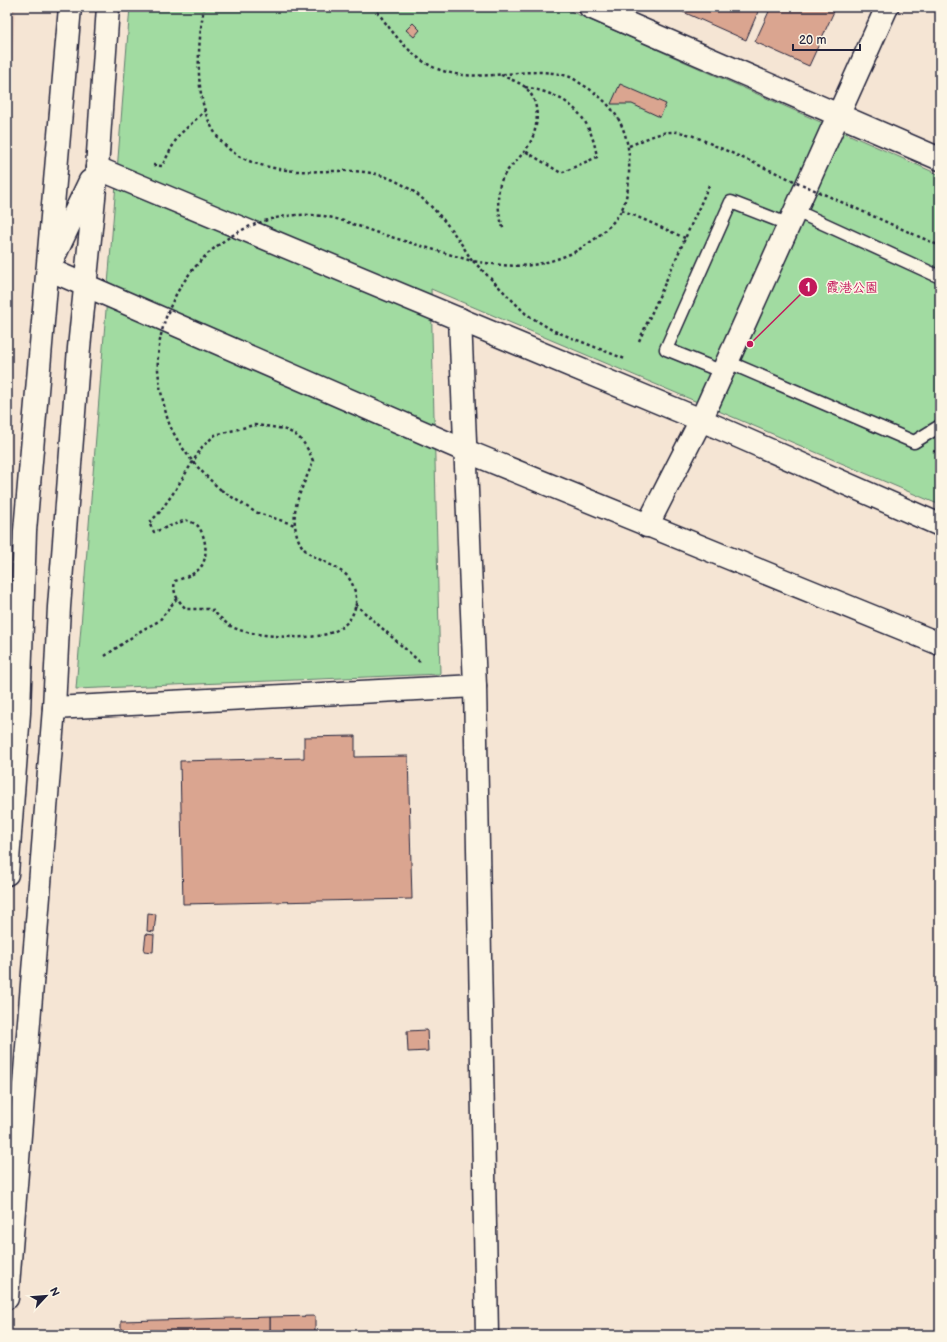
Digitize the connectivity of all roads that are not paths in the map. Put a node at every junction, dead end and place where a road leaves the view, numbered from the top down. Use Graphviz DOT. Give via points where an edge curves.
graph roads {
  1 [pos="70,7"];
  2 [pos="108,7"];
  3 [pos="590,7"];
  4 [pos="887,7"];
  5 [pos="839,115"];
  6 [pos="940,159"];
  7 [pos="97,168"];
  8 [pos="793,218"];
  9 [pos="48,269"];
  10 [pos="940,277"];
  11 [pos="85,286"];
  12 [pos="460,319"];
  13 [pos="725,367"];
  14 [pos="701,420"];
  15 [pos="940,426"];
  16 [pos="466,451"];
  17 [pos="940,525"];
  18 [pos="647,526"];
  19 [pos="940,644"];
  20 [pos="475,686"];
  21 [pos="54,708"];
  22 [pos="7,874"];
  23 [pos="7,1298"];
  24 [pos="487,1335"];
  1 -- 9 [label="street"];
  2 -- 7 [label="street"];
  3 -- 5 [label="street"];
  4 -- 5 [label="street"];
  5 -- 6 [label="street"];
  5 -- 8 [label="street"];
  7 -- 9 [label="street"];
  7 -- 11 [label="street"];
  7 -- 12 [label="street"];
  8 -- 10 [label="lane"];
  8 -- 13 [label="street"];
  8 -- 13 [label="lane" via="731,202 666,349"];
  9 -- 11 [label="street"];
  9 -- 22 [label="street" via="25,531 19,713"];
  11 -- 16 [label="street"];
  11 -- 21 [label="street" via="59,607"];
  12 -- 14 [label="street"];
  12 -- 16 [label="street"];
  13 -- 14 [label="street"];
  13 -- 15 [label="lane" via="914,442"];
  14 -- 17 [label="street"];
  14 -- 18 [label="street"];
  16 -- 18 [label="street"];
  16 -- 20 [label="street"];
  18 -- 19 [label="street"];
  20 -- 21 [label="street"];
  20 -- 24 [label="street"];
  21 -- 23 [label="street"];
}
